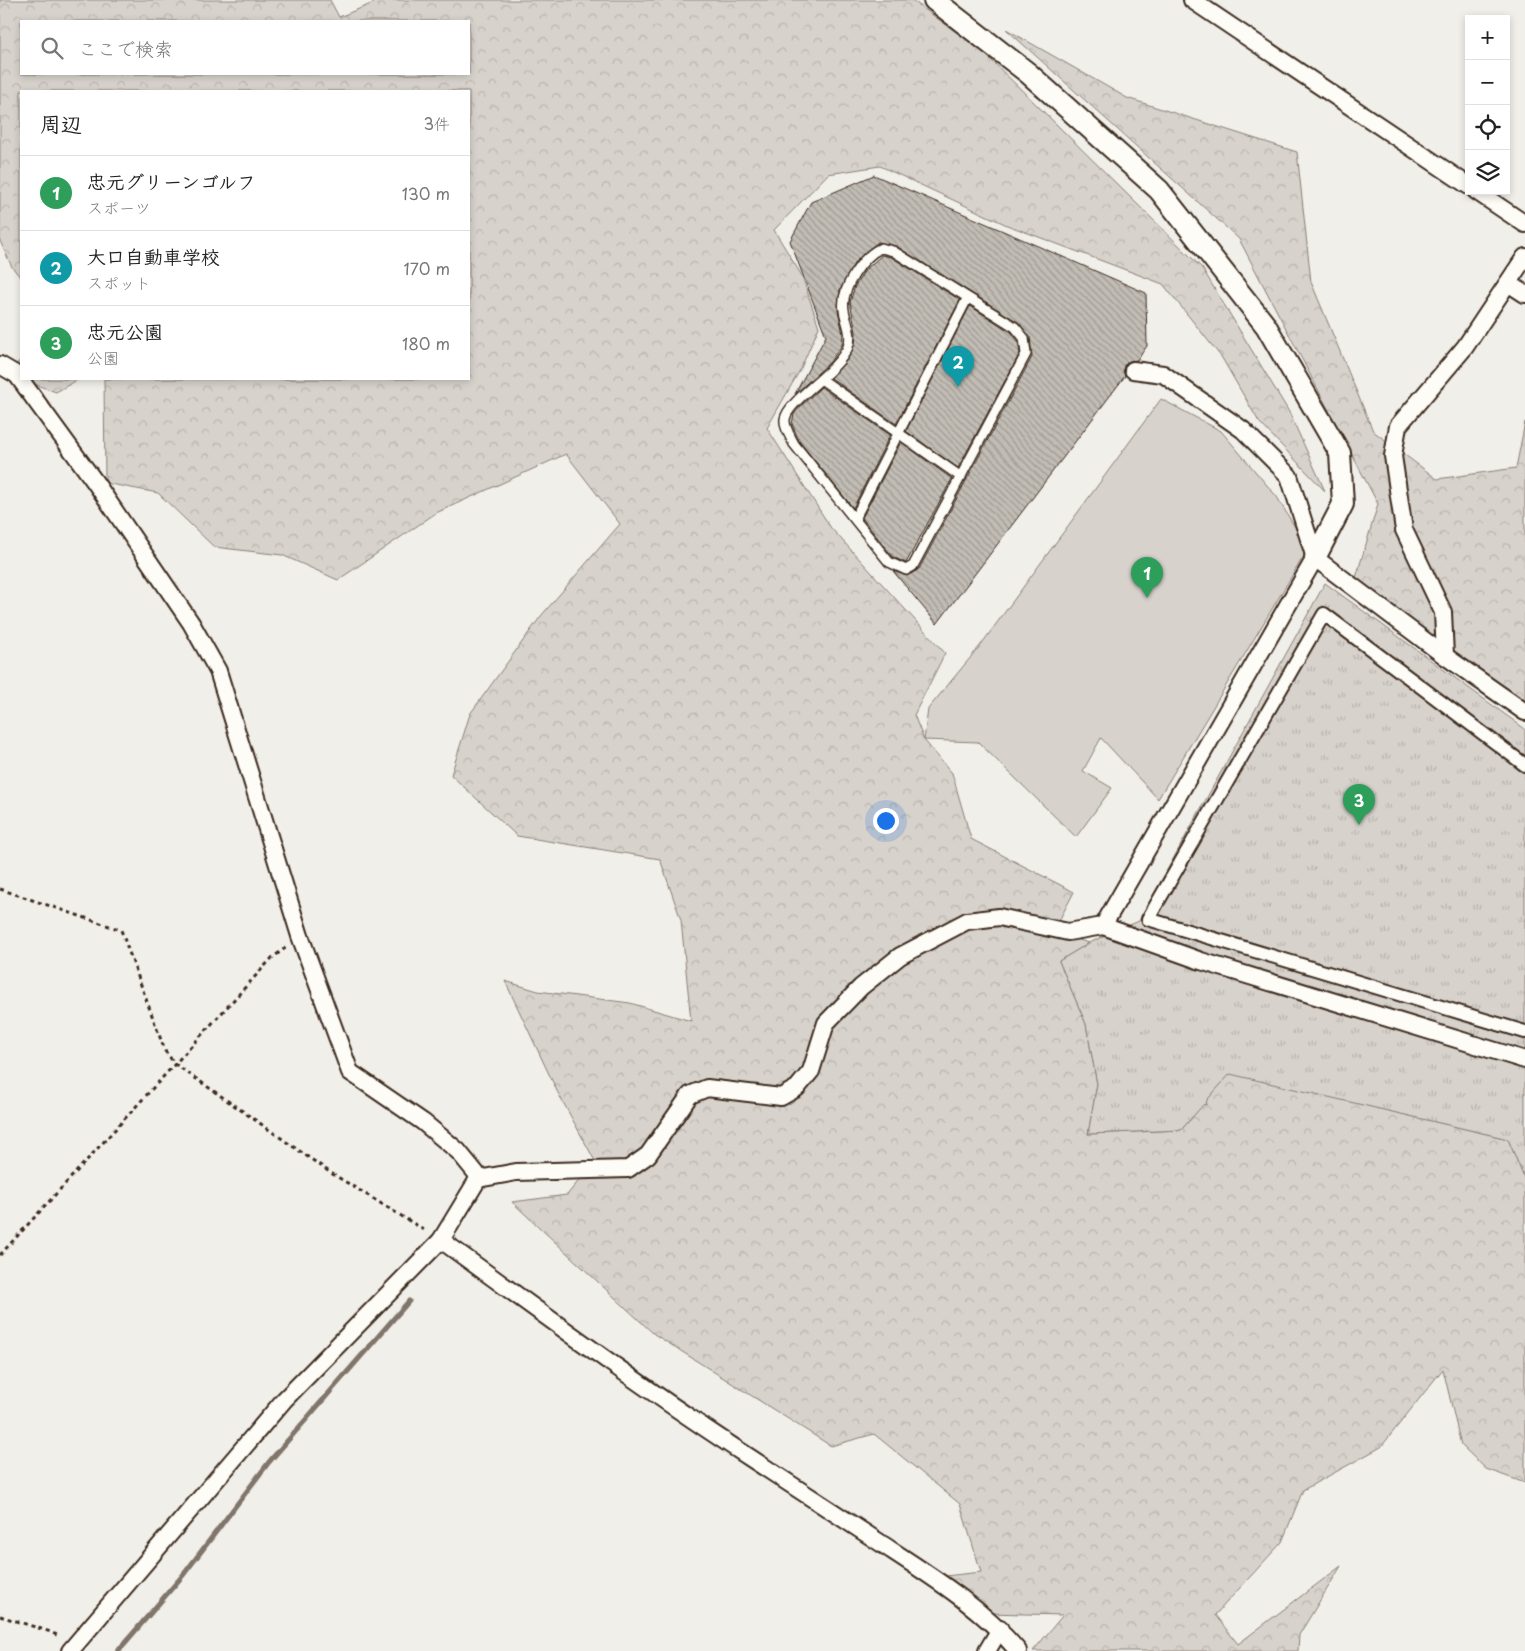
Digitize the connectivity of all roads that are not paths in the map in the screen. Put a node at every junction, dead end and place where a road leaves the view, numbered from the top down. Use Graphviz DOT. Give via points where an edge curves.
graph roads {
  1 [pos="934,0"];
  2 [pos="1192,0"];
  3 [pos="1465,183"];
  4 [pos="1482,195"];
  5 [pos="1525,224"];
  6 [pos="1525,257"];
  7 [pos="1508,283"];
  8 [pos="1525,294"];
  9 [pos="967,298"];
  10 [pos="0,365"];
  11 [pos="1132,370"];
  12 [pos="20,378"];
  13 [pos="822,379"];
  14 [pos="21,380"];
  15 [pos="899,436"];
  16 [pos="961,477"];
  17 [pos="855,518"];
  18 [pos="1314,558"];
  19 [pos="1445,656"];
  20 [pos="1525,712"];
  21 [pos="1525,765"];
  22 [pos="1103,926"];
  23 [pos="1525,1032"];
  24 [pos="1525,1060"];
  25 [pos="478,1179"];
  26 [pos="441,1240"];
  27 [pos="1000,1629"];
  28 [pos="72,1648"];
  29 [pos="987,1651"];
  30 [pos="1018,1651"];
  1 -- 18 [label="street" via="1028,73 1159,190 1266,326 1340,453 1342,504"];
  2 -- 3 [label="street"];
  4 -- 5 [label="street"];
  6 -- 7 [label="street"];
  7 -- 8 [label="street"];
  7 -- 19 [label="street" via="1465,347 1398,426 1393,456 1404,530 1443,612"];
  9 -- 13 [label="lane" via="893,251 881,248 873,251 849,284 843,308 850,334 848,346"];
  9 -- 15 [label="lane"];
  9 -- 16 [label="lane" via="1015,327 1024,338 1026,354"];
  10 -- 12 [label="street"];
  11 -- 18 [label="street" via="1163,374 1243,430 1289,476"];
  13 -- 15 [label="lane"];
  13 -- 17 [label="lane" via="791,407 785,425 794,444"];
  14 -- 25 [label="street" via="191,623 218,671 300,936 350,1072 423,1122 458,1151"];
  15 -- 16 [label="lane"];
  15 -- 17 [label="lane"];
  16 -- 17 [label="lane" via="913,566 906,570 889,562"];
  18 -- 19 [label="street"];
  18 -- 22 [label="street"];
  19 -- 20 [label="street"];
  21 -- 23 [label="street" via="1324,614 1148,919"];
  22 -- 24 [label="street" via="1219,966"];
  22 -- 25 [label="street" via="1068,932 999,917 967,921 900,956 861,987 826,1023 811,1071 796,1088 780,1097 707,1088 690,1095 648,1155 628,1169 516,1172"];
  25 -- 26 [label="street"];
  26 -- 27 [label="street" via="727,1443 906,1559"];
  26 -- 28 [label="street" via="284,1400"];
  27 -- 29 [label="street"];
  27 -- 30 [label="street"];
}
